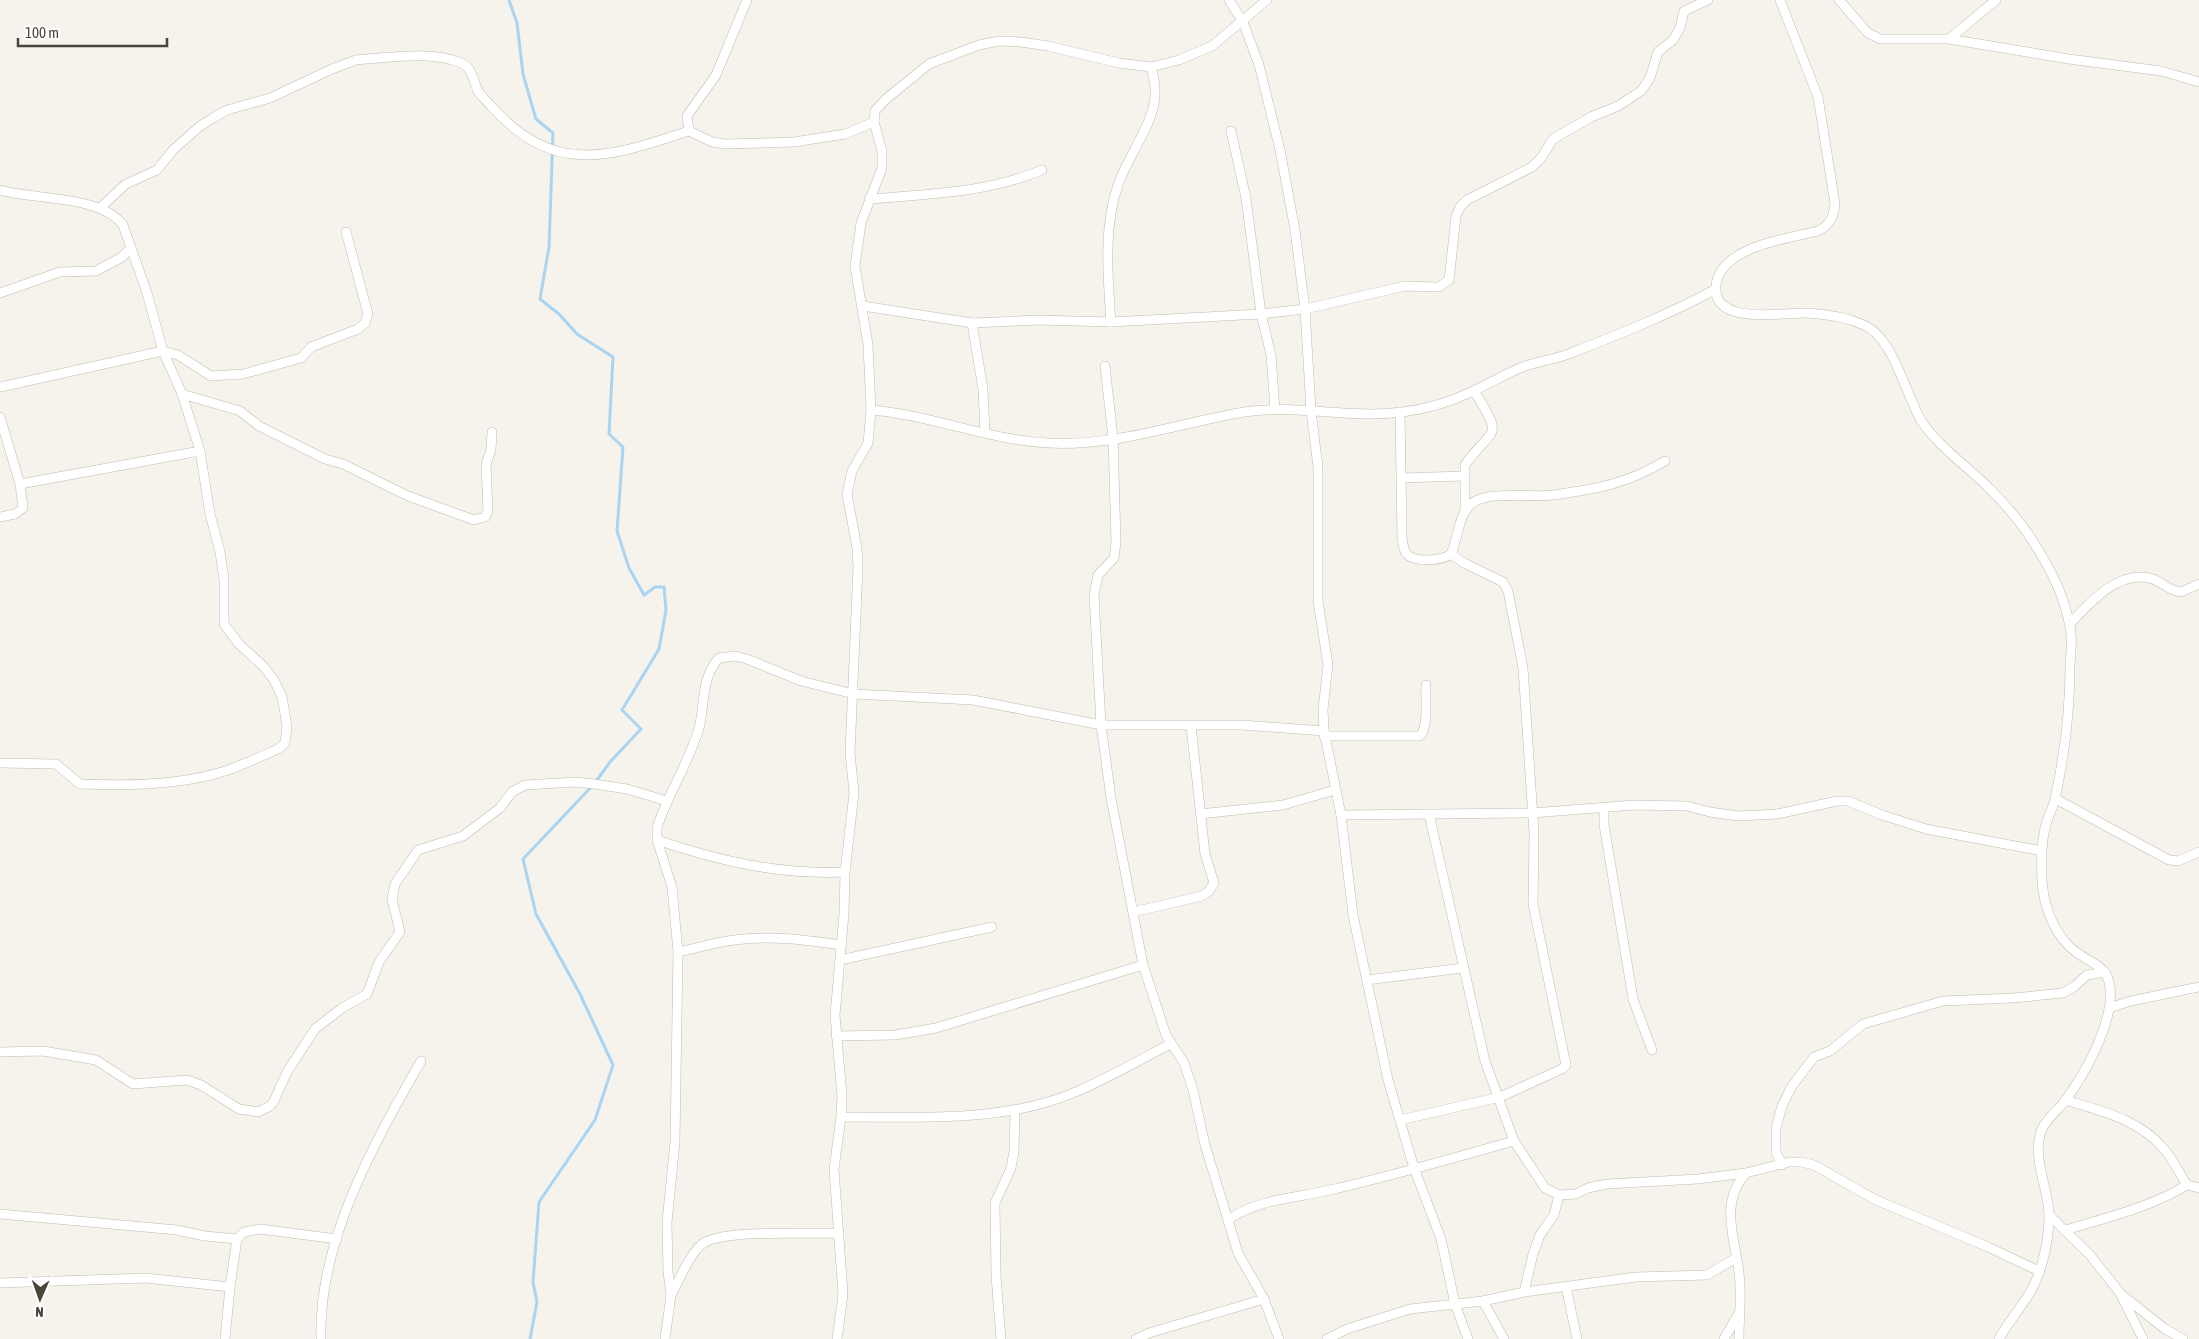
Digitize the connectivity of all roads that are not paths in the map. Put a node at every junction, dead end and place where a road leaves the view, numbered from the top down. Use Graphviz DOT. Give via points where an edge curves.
graph roads {
  1 [pos="747,0"];
  2 [pos="1229,0"];
  3 [pos="1267,0"];
  4 [pos="1708,0"];
  5 [pos="1780,0"];
  6 [pos="1839,0"];
  7 [pos="1996,0"];
  8 [pos="1242,22"];
  9 [pos="1949,39"];
  10 [pos="1151,67"];
  11 [pos="2199,82"];
  12 [pos="874,122"];
  13 [pos="689,131"];
  14 [pos="1231,131"];
  15 [pos="1042,170"];
  16 [pos="0,190"];
  17 [pos="869,199"];
  18 [pos="100,208"];
  19 [pos="346,232"];
  20 [pos="131,248"];
  21 [pos="1716,289"];
  22 [pos="0,293"];
  23 [pos="863,306"];
  24 [pos="1305,309"];
  25 [pos="1261,314"];
  26 [pos="1111,322"];
  27 [pos="972,323"];
  28 [pos="163,351"];
  29 [pos="1105,366"];
  30 [pos="0,387"];
  31 [pos="1474,391"];
  32 [pos="182,394"];
  33 [pos="871,410"];
  34 [pos="1275,410"];
  35 [pos="1311,411"];
  36 [pos="1400,412"];
  37 [pos="0,417"];
  38 [pos="492,432"];
  39 [pos="985,433"];
  40 [pos="1113,438"];
  41 [pos="200,451"];
  42 [pos="1665,461"];
  43 [pos="1463,476"];
  44 [pos="1402,478"];
  45 [pos="20,484"];
  46 [pos="1465,513"];
  47 [pos="0,517"];
  48 [pos="1451,554"];
  49 [pos="2199,584"];
  50 [pos="2070,624"];
  51 [pos="1426,684"];
  52 [pos="854,694"];
  53 [pos="1101,725"];
  54 [pos="1190,726"];
  55 [pos="1324,733"];
  56 [pos="0,763"];
  57 [pos="1335,790"];
  58 [pos="2056,799"];
  59 [pos="667,802"];
  60 [pos="1604,809"];
  61 [pos="1532,813"];
  62 [pos="1200,814"];
  63 [pos="1429,814"];
  64 [pos="1341,815"];
  65 [pos="657,840"];
  66 [pos="2042,851"];
  67 [pos="2199,852"];
  68 [pos="845,872"];
  69 [pos="1133,912"];
  70 [pos="992,927"];
  71 [pos="841,944"];
  72 [pos="678,952"];
  73 [pos="840,960"];
  74 [pos="1142,965"];
  75 [pos="1463,968"];
  76 [pos="2104,972"];
  77 [pos="1367,980"];
  78 [pos="2199,987"];
  79 [pos="2109,1008"];
  80 [pos="836,1036"];
  81 [pos="1170,1044"];
  82 [pos="1652,1050"];
  83 [pos="0,1052"];
  84 [pos="421,1061"];
  85 [pos="1500,1097"];
  86 [pos="2065,1100"];
  87 [pos="1014,1110"];
  88 [pos="841,1117"];
  89 [pos="1400,1120"];
  90 [pos="1514,1141"];
  91 [pos="1782,1165"];
  92 [pos="1414,1168"];
  93 [pos="1746,1173"];
  94 [pos="2187,1184"];
  95 [pos="2199,1188"];
  96 [pos="1559,1195"];
  97 [pos="0,1214"];
  98 [pos="2049,1215"];
  99 [pos="1228,1219"];
  100 [pos="2066,1230"];
  101 [pos="839,1233"];
  102 [pos="237,1239"];
  103 [pos="337,1239"];
  104 [pos="1736,1258"];
  105 [pos="2039,1271"];
  106 [pos="0,1283"];
  107 [pos="1566,1286"];
  108 [pos="230,1287"];
  109 [pos="1524,1292"];
  110 [pos="2120,1293"];
  111 [pos="671,1295"];
  112 [pos="1264,1299"];
  113 [pos="1483,1301"];
  114 [pos="1455,1304"];
  115 [pos="1740,1311"];
  116 [pos="225,1339"];
  117 [pos="321,1339"];
  118 [pos="665,1339"];
  119 [pos="837,1339"];
  120 [pos="1001,1339"];
  121 [pos="1136,1339"];
  122 [pos="1279,1339"];
  123 [pos="1327,1339"];
  124 [pos="1468,1339"];
  125 [pos="1504,1339"];
  126 [pos="1576,1339"];
  127 [pos="1724,1339"];
  128 [pos="1740,1339"];
  129 [pos="1999,1339"];
  130 [pos="2143,1339"];
  131 [pos="2183,1339"];
  1 -- 13 [label="street" via="716,75 687,116"];
  2 -- 8 [label="street"];
  3 -- 8 [label="street"];
  4 -- 24 [label="street" via="1684,11 1680,28 1673,40 1658,52 1650,78 1641,90 1618,106 1553,139 1532,166 1460,206 1449,280 1439,287 1404,286"];
  5 -- 21 [label="street" via="1818,97 1835,204 1834,218 1818,231 1743,252 1719,273"];
  6 -- 9 [label="street" via="1874,37"];
  7 -- 9 [label="street"];
  8 -- 10 [label="street" via="1212,46"];
  8 -- 24 [label="street" via="1259,66 1280,150"];
  9 -- 11 [label="street" via="2161,71"];
  10 -- 12 [label="street" via="1022,42 978,45 947,55 918,72 881,104"];
  10 -- 26 [label="street" via="1155,99 1118,184 1111,211 1108,278"];
  12 -- 13 [label="street" via="845,134 794,142 726,144 712,142"];
  12 -- 17 [label="street" via="882,151 882,168"];
  13 -- 18 [label="street" via="633,149 583,156 562,154 539,145 493,108 479,92 472,74 461,63 434,57 366,59 340,66 270,98 227,110 200,126 172,150 157,170 126,184"];
  14 -- 25 [label="street" via="1246,198"];
  15 -- 17 [label="street" via="989,187"];
  16 -- 18 [label="street" via="19,196 70,201"];
  17 -- 23 [label="street" via="855,266"];
  18 -- 20 [label="street" via="116,216"];
  19 -- 28 [label="street" via="368,314 358,329 311,347 301,358 243,374 211,376 178,355"];
  20 -- 22 [label="street" via="122,257 96,271 60,272"];
  20 -- 28 [label="street"];
  21 -- 31 [label="street" via="1570,354 1498,377"];
  21 -- 50 [label="street" via="1725,306 1740,314 1824,314 1859,323 1875,332 1886,345 1923,424 1990,489 2030,537 2056,584"];
  23 -- 27 [label="street"];
  23 -- 33 [label="street"];
  24 -- 25 [label="street"];
  24 -- 35 [label="street"];
  25 -- 26 [label="street"];
  25 -- 34 [label="street" via="1271,355"];
  26 -- 27 [label="street" via="1038,320"];
  27 -- 39 [label="street" via="981,372"];
  28 -- 30 [label="street"];
  28 -- 32 [label="street"];
  29 -- 40 [label="street"];
  31 -- 36 [label="street" via="1444,403"];
  31 -- 43 [label="street" via="1493,429 1492,436 1465,465"];
  32 -- 38 [label="street" via="240,411 259,426 325,458 408,496 474,520 484,518 488,511 486,464"];
  32 -- 41 [label="street"];
  33 -- 39 [label="street"];
  33 -- 52 [label="street" via="868,443 852,471 847,494 858,567"];
  34 -- 35 [label="street"];
  34 -- 40 [label="street" via="1243,412"];
  35 -- 36 [label="street"];
  35 -- 55 [label="street" via="1318,467 1319,618 1328,665"];
  36 -- 44 [label="street"];
  37 -- 45 [label="street"];
  39 -- 40 [label="street" via="1049,443 1082,443"];
  40 -- 53 [label="street" via="1114,558 1094,583"];
  41 -- 45 [label="street"];
  41 -- 56 [label="street" via="221,561 224,624 238,644 274,680 285,714 285,743 251,762 223,772 191,779 136,783 80,784 56,764"];
  42 -- 46 [label="street" via="1641,476 1616,484 1542,496 1489,497 1470,505"];
  43 -- 44 [label="street"];
  43 -- 46 [label="street"];
  44 -- 48 [label="street" via="1401,523 1405,552 1412,558 1426,559 1441,559"];
  45 -- 47 [label="street" via="23,508 15,514"];
  46 -- 48 [label="street"];
  48 -- 61 [label="street" via="1503,582 1508,591 1523,668"];
  49 -- 50 [label="street" via="2181,592 2153,579 2129,580 2106,589"];
  50 -- 58 [label="street" via="2070,693"];
  51 -- 55 [label="street" via="1424,725 1420,736"];
  52 -- 53 [label="street" via="973,700"];
  52 -- 59 [label="street" via="800,681 747,659 735,656 719,658 710,670 693,746"];
  52 -- 68 [label="street" via="850,753 854,793"];
  53 -- 54 [label="street"];
  53 -- 69 [label="street"];
  54 -- 55 [label="street" via="1241,725"];
  54 -- 62 [label="street"];
  55 -- 57 [label="street"];
  57 -- 62 [label="street" via="1283,806"];
  57 -- 64 [label="street"];
  58 -- 66 [label="street" via="2047,822"];
  58 -- 67 [label="street" via="2169,860"];
  59 -- 65 [label="street" via="657,828"];
  59 -- 83 [label="street" via="627,789 594,784 525,785 512,792 500,808 463,836 418,850 395,884 392,899 400,932 379,962 367,994 314,1029 287,1072 274,1101 263,1110 239,1109 187,1080 134,1084 96,1060 43,1051"];
  60 -- 61 [label="street"];
  60 -- 66 [label="street" via="1634,805 1687,806 1727,816 1761,815 1848,801 1882,816 1926,829"];
  60 -- 82 [label="street" via="1633,999"];
  61 -- 63 [label="street"];
  61 -- 85 [label="street" via="1533,904 1566,1065"];
  62 -- 69 [label="street" via="1207,863 1214,877 1212,888 1202,896"];
  63 -- 64 [label="street"];
  63 -- 75 [label="street"];
  64 -- 77 [label="street" via="1353,916"];
  65 -- 68 [label="street" via="757,868"];
  65 -- 72 [label="street" via="672,887"];
  66 -- 76 [label="street" via="2044,899 2057,931 2069,946 2099,964"];
  68 -- 71 [label="street"];
  69 -- 74 [label="street"];
  70 -- 73 [label="street"];
  71 -- 72 [label="street" via="758,938"];
  71 -- 73 [label="street"];
  72 -- 111 [label="street" via="675,1142 667,1222"];
  73 -- 80 [label="street"];
  74 -- 80 [label="street" via="936,1028 895,1035"];
  74 -- 81 [label="street"];
  75 -- 77 [label="street"];
  75 -- 85 [label="street" via="1485,1061"];
  76 -- 79 [label="street" via="2110,990"];
  76 -- 91 [label="street" via="2087,975 2063,993 1943,1000 1863,1024 1830,1051 1814,1057 1792,1086 1776,1128 1776,1152"];
  77 -- 89 [label="street" via="1388,1080"];
  78 -- 79 [label="street"];
  79 -- 86 [label="street" via="2094,1051"];
  80 -- 88 [label="street"];
  81 -- 87 [label="street" via="1078,1092"];
  81 -- 99 [label="street" via="1184,1063 1193,1090 1205,1146"];
  84 -- 103 [label="street" via="369,1158"];
  85 -- 89 [label="street"];
  85 -- 90 [label="street"];
  86 -- 94 [label="street" via="2124,1119 2144,1130 2164,1149"];
  86 -- 98 [label="street" via="2042,1128 2039,1144"];
  87 -- 88 [label="street" via="947,1118"];
  87 -- 120 [label="street" via="1011,1168 995,1203"];
  88 -- 101 [label="street" via="834,1168"];
  89 -- 92 [label="street"];
  90 -- 92 [label="street"];
  90 -- 96 [label="street" via="1545,1188"];
  91 -- 93 [label="street"];
  91 -- 105 [label="street" via="1789,1162 1814,1165 1876,1200"];
  92 -- 99 [label="street" via="1259,1205"];
  92 -- 114 [label="street" via="1441,1240"];
  93 -- 96 [label="street" via="1607,1184 1576,1194"];
  93 -- 104 [label="street" via="1731,1201 1730,1229"];
  94 -- 95 [label="street"];
  94 -- 100 [label="street" via="2136,1210"];
  96 -- 109 [label="street" via="1554,1215 1533,1254"];
  97 -- 102 [label="street" via="177,1230"];
  98 -- 100 [label="street"];
  98 -- 105 [label="street"];
  99 -- 112 [label="street" via="1238,1253"];
  100 -- 110 [label="street"];
  101 -- 111 [label="street" via="714,1238 702,1245"];
  101 -- 119 [label="street" via="843,1294"];
  102 -- 103 [label="street" via="251,1229"];
  102 -- 108 [label="street"];
  103 -- 117 [label="street" via="322,1299"];
  104 -- 107 [label="street" via="1707,1275 1636,1276"];
  104 -- 115 [label="street" via="1740,1273"];
  105 -- 129 [label="street"];
  106 -- 108 [label="street" via="145,1278"];
  107 -- 109 [label="street"];
  107 -- 126 [label="street"];
  108 -- 116 [label="street"];
  109 -- 113 [label="street"];
  110 -- 130 [label="street"];
  110 -- 131 [label="street" via="2165,1329"];
  111 -- 118 [label="street"];
  112 -- 121 [label="street"];
  112 -- 122 [label="street"];
  113 -- 114 [label="street"];
  113 -- 125 [label="street"];
  114 -- 123 [label="street" via="1423,1306 1385,1315"];
  114 -- 124 [label="street"];
  115 -- 127 [label="street"];
  115 -- 128 [label="street"];
}
